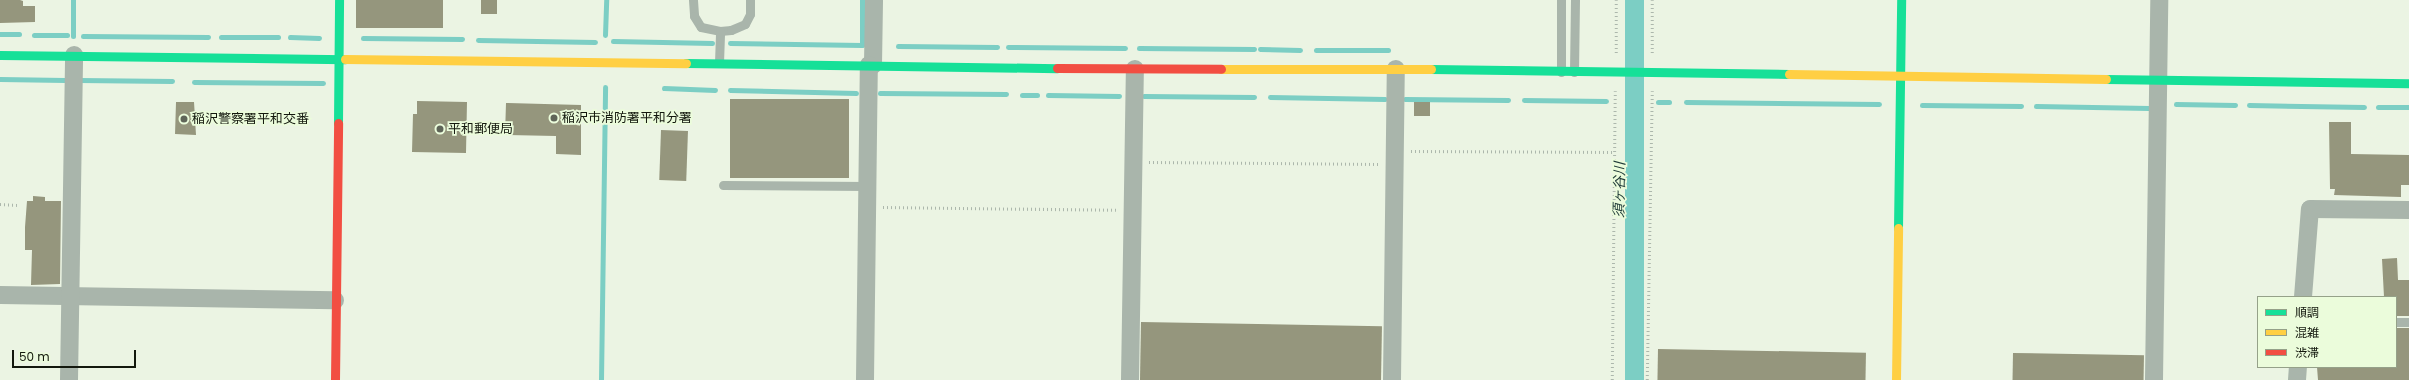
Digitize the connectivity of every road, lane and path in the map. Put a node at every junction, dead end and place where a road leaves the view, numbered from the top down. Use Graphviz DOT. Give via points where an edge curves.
graph roads {
  1 [pos="339,0"];
  2 [pos="693,0"];
  3 [pos="750,0"];
  4 [pos="874,0"];
  5 [pos="1561,0"];
  6 [pos="1575,0"];
  7 [pos="1616,0"];
  8 [pos="1652,0"];
  9 [pos="1901,0"];
  10 [pos="2160,0"];
  11 [pos="2171,0"];
  12 [pos="720,31"];
  13 [pos="0,55"];
  14 [pos="74,55"];
  15 [pos="1616,58"];
  16 [pos="1652,58"];
  17 [pos="338,59"];
  18 [pos="719,63"];
  19 [pos="871,65"];
  20 [pos="1135,69"];
  21 [pos="1396,69"];
  22 [pos="1561,72"];
  23 [pos="1574,72"];
  24 [pos="1900,76"];
  25 [pos="2164,80"];
  26 [pos="2409,83"];
  27 [pos="1615,90"];
  28 [pos="1652,90"];
  29 [pos="1614,152"];
  30 [pos="1395,157"];
  31 [pos="1133,162"];
  32 [pos="724,185"];
  33 [pos="868,186"];
  34 [pos="0,204"];
  35 [pos="17,205"];
  36 [pos="867,207"];
  37 [pos="1133,210"];
  38 [pos="2409,210"];
  39 [pos="0,295"];
  40 [pos="70,296"];
  41 [pos="2303,296"];
  42 [pos="335,300"];
  43 [pos="2397,322"];
  44 [pos="2409,322"];
  45 [pos="2298,368"];
  46 [pos="69,380"];
  47 [pos="334,380"];
  48 [pos="865,380"];
  49 [pos="1130,380"];
  50 [pos="1392,380"];
  51 [pos="1612,380"];
  52 [pos="1647,380"];
  53 [pos="1896,380"];
  54 [pos="2154,380"];
  55 [pos="2297,380"];
  1 -- 17 [label="street"];
  2 -- 12 [label="lane" via="694,16 701,27"];
  3 -- 12 [label="lane" via="750,14 745,24 731,30"];
  4 -- 19 [label="street"];
  5 -- 22 [label="lane"];
  6 -- 23 [label="lane"];
  7 -- 15 [label="path"];
  8 -- 16 [label="path"];
  9 -- 24 [label="street"];
  10 -- 25 [label="street"];
  11 -- 25 [label="street"];
  12 -- 18 [label="lane"];
  13 -- 14 [label="street"];
  14 -- 17 [label="street"];
  14 -- 40 [label="street"];
  17 -- 18 [label="street"];
  17 -- 42 [label="street"];
  18 -- 19 [label="street"];
  19 -- 20 [label="street"];
  19 -- 33 [label="street"];
  20 -- 21 [label="street"];
  20 -- 31 [label="street"];
  21 -- 22 [label="street"];
  21 -- 30 [label="street"];
  22 -- 23 [label="street"];
  23 -- 24 [label="street"];
  24 -- 25 [label="street"];
  24 -- 53 [label="street"];
  25 -- 26 [label="street"];
  25 -- 54 [label="street"];
  27 -- 29 [label="path"];
  28 -- 52 [label="path"];
  29 -- 30 [label="path"];
  29 -- 51 [label="path"];
  30 -- 31 [label="path"];
  30 -- 50 [label="street"];
  31 -- 37 [label="street"];
  32 -- 33 [label="lane"];
  33 -- 36 [label="street"];
  34 -- 35 [label="path"];
  36 -- 37 [label="path"];
  36 -- 48 [label="street"];
  37 -- 49 [label="street"];
  38 -- 41 [label="street" via="2310,209"];
  39 -- 40 [label="street"];
  40 -- 42 [label="street"];
  40 -- 46 [label="street"];
  42 -- 47 [label="street"];
  43 -- 44 [label="lane"];
  45 -- 55 [label="street"];
}
